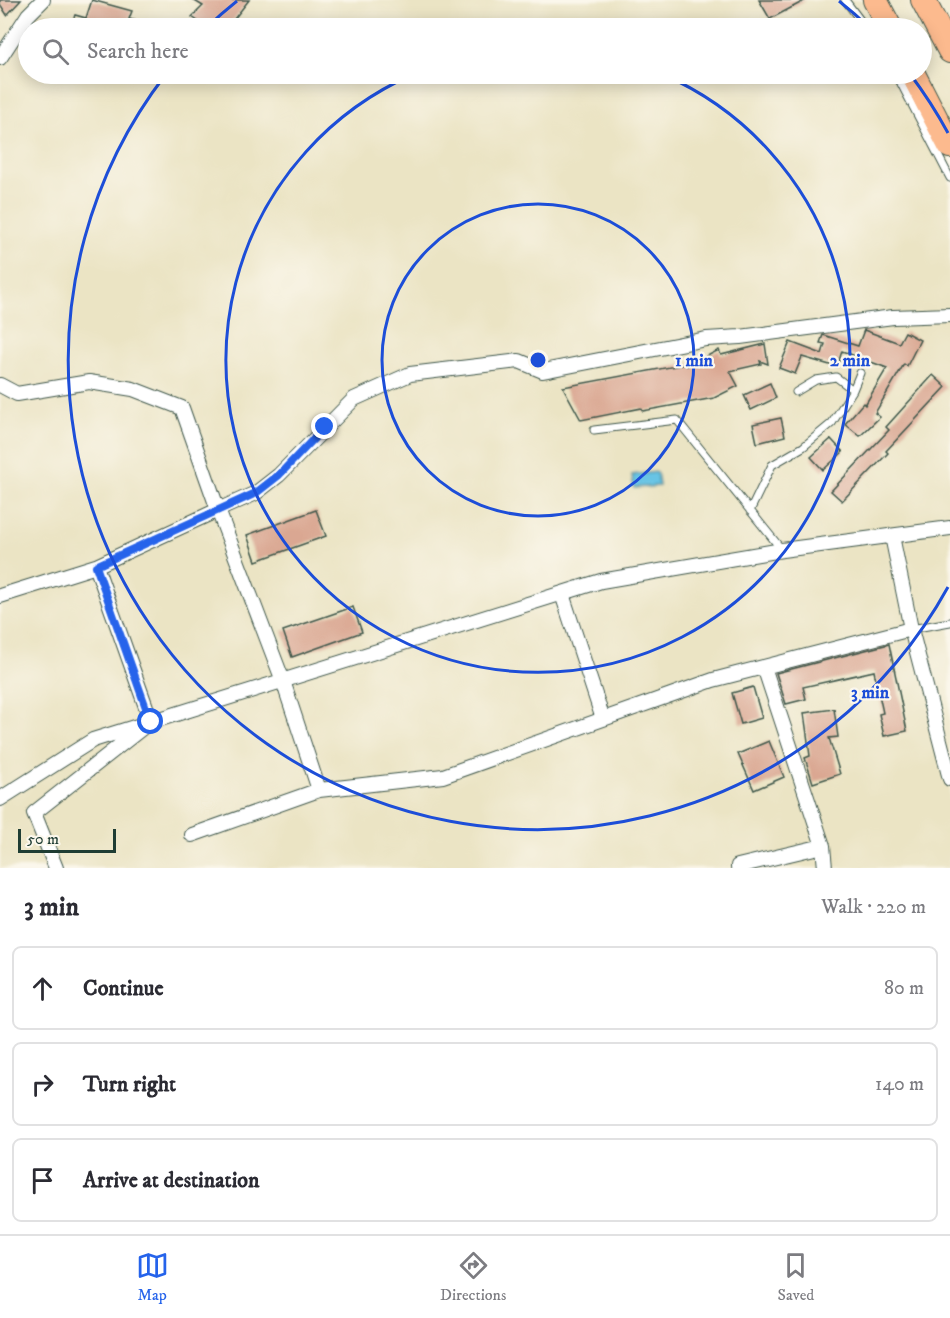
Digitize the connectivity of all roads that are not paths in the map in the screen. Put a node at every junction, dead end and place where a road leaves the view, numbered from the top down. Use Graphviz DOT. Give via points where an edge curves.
graph roads {
  1 [pos="43,0"];
  2 [pos="845,0"];
  3 [pos="875,0"];
  4 [pos="923,0"];
  5 [pos="26,18"];
  6 [pos="858,18"];
  7 [pos="885,18"];
  8 [pos="18,28"];
  9 [pos="2,50"];
  10 [pos="950,51"];
  11 [pos="901,84"];
  12 [pos="918,84"];
  13 [pos="950,146"];
  14 [pos="950,178"];
  15 [pos="950,315"];
  16 [pos="860,373"];
  17 [pos="0,385"];
  18 [pos="853,390"];
  19 [pos="796,392"];
  20 [pos="594,430"];
  21 [pos="218,510"];
  22 [pos="750,511"];
  23 [pos="950,528"];
  24 [pos="892,536"];
  25 [pos="782,550"];
  26 [pos="96,566"];
  27 [pos="562,594"];
  28 [pos="0,596"];
  29 [pos="950,622"];
  30 [pos="911,628"];
  31 [pos="764,667"];
  32 [pos="283,681"];
  33 [pos="603,719"];
  34 [pos="151,722"];
  35 [pos="950,779"];
  36 [pos="319,790"];
  37 [pos="0,799"];
  38 [pos="192,835"];
  39 [pos="823,846"];
  40 [pos="56,868"];
  41 [pos="738,868"];
  42 [pos="825,868"];
  1 -- 5 [label="street"];
  2 -- 6 [label="lane"];
  3 -- 7 [label="highway"];
  4 -- 10 [label="highway"];
  8 -- 9 [label="street"];
  11 -- 14 [label="lane"];
  12 -- 13 [label="highway"];
  15 -- 21 [label="street" via="893,317 706,339 543,371 519,361 410,374 354,399 279,475 256,493"];
  16 -- 18 [label="lane"];
  17 -- 21 [label="street" via="17,394 89,382 133,389 182,408"];
  18 -- 19 [label="lane" via="836,377 816,380"];
  18 -- 22 [label="lane" via="832,423 772,465"];
  20 -- 22 [label="lane" via="677,420"];
  21 -- 26 [label="street"];
  21 -- 32 [label="street"];
  22 -- 25 [label="lane"];
  23 -- 24 [label="street"];
  24 -- 25 [label="street"];
  24 -- 30 [label="street"];
  25 -- 27 [label="street" via="601,581"];
  26 -- 28 [label="street"];
  26 -- 34 [label="street"];
  27 -- 32 [label="street"];
  27 -- 33 [label="street"];
  29 -- 30 [label="lane"];
  30 -- 31 [label="street"];
  30 -- 35 [label="street"];
  31 -- 33 [label="street" via="713,680"];
  31 -- 39 [label="street"];
  32 -- 34 [label="street"];
  32 -- 36 [label="street"];
  33 -- 36 [label="street" via="442,776"];
  34 -- 37 [label="street" via="93,740"];
  34 -- 40 [label="street" via="34,813"];
  36 -- 38 [label="street"];
  39 -- 41 [label="street"];
  39 -- 42 [label="street"];
}
